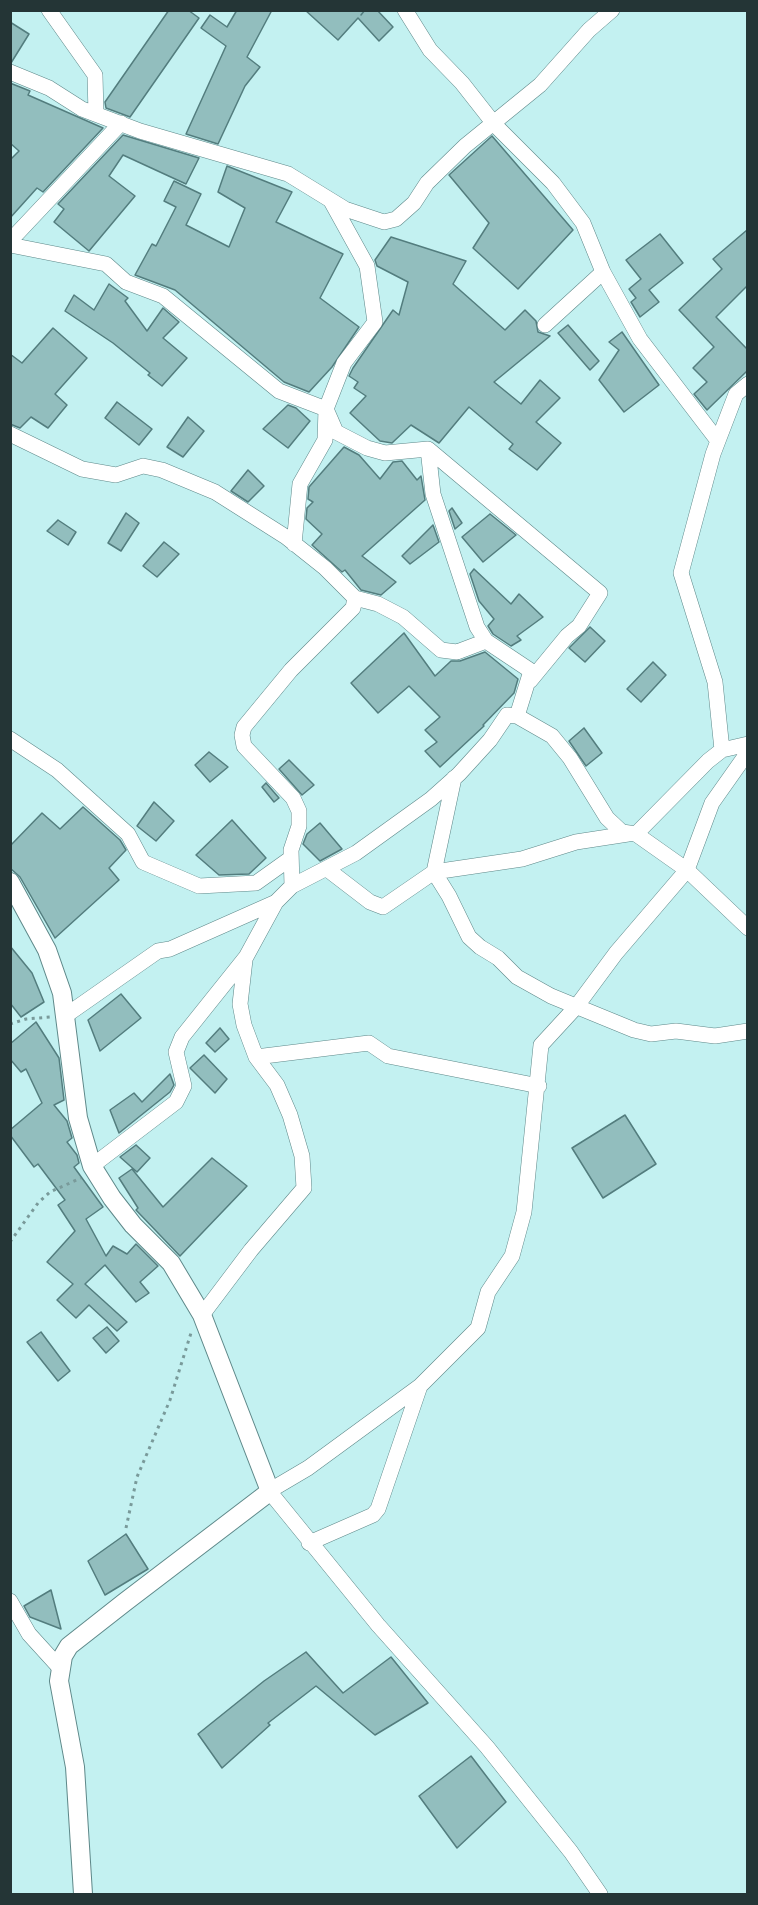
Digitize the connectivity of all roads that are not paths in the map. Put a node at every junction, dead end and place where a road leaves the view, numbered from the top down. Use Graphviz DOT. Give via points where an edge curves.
graph roads {
  1 [pos="49,10"];
  2 [pos="405,10"];
  3 [pos="612,10"];
  4 [pos="10,72"];
  5 [pos="96,114"];
  6 [pos="121,123"];
  7 [pos="495,125"];
  8 [pos="331,200"];
  9 [pos="10,241"];
  10 [pos="10,245"];
  11 [pos="603,272"];
  12 [pos="545,325"];
  13 [pos="747,384"];
  14 [pos="326,409"];
  15 [pos="10,434"];
  16 [pos="718,441"];
  17 [pos="428,449"];
  18 [pos="294,544"];
  19 [pos="355,598"];
  20 [pos="486,641"];
  21 [pos="530,681"];
  22 [pos="517,716"];
  23 [pos="10,739"];
  24 [pos="747,744"];
  25 [pos="722,750"];
  26 [pos="747,752"];
  27 [pos="454,778"];
  28 [pos="632,834"];
  29 [pos="291,858"];
  30 [pos="327,869"];
  31 [pos="687,870"];
  32 [pos="434,872"];
  33 [pos="10,882"];
  34 [pos="292,886"];
  35 [pos="276,902"];
  36 [pos="747,928"];
  37 [pos="246,957"];
  38 [pos="576,1007"];
  39 [pos="65,1016"];
  40 [pos="747,1031"];
  41 [pos="256,1057"];
  42 [pos="538,1086"];
  43 [pos="94,1168"];
  44 [pos="200,1312"];
  45 [pos="420,1386"];
  46 [pos="269,1491"];
  47 [pos="309,1543"];
  48 [pos="10,1601"];
  49 [pos="59,1667"];
  50 [pos="83,1894"];
  51 [pos="600,1894"];
  1 -- 5 [label="street" via="95,75"];
  2 -- 7 [label="street" via="430,50"];
  3 -- 7 [label="street" via="540,85"];
  4 -- 5 [label="street"];
  5 -- 6 [label="street"];
  6 -- 8 [label="street" via="288,174"];
  6 -- 9 [label="street"];
  7 -- 8 [label="street" via="465,146 396,219 374,220"];
  7 -- 11 [label="street" via="553,183 583,223"];
  8 -- 14 [label="street" via="367,266 375,322 344,363"];
  10 -- 14 [label="street" via="106,264 126,282 163,296 279,391"];
  11 -- 12 [label="street"];
  11 -- 16 [label="street" via="640,339"];
  13 -- 16 [label="street" via="736,394"];
  14 -- 17 [label="street" via="336,432 367,448 385,453"];
  14 -- 18 [label="street" via="326,440 300,484"];
  15 -- 18 [label="street" via="82,469 106,475 143,466 162,470 215,492"];
  16 -- 25 [label="street" via="681,573 714,682"];
  17 -- 20 [label="street" via="433,494 477,627"];
  17 -- 21 [label="street" via="600,593 579,626"];
  18 -- 19 [label="street"];
  19 -- 20 [label="street" via="378,604 402,617 441,650 457,652"];
  19 -- 29 [label="street" via="353,608 291,670 244,727 242,735 244,746 293,798 299,811"];
  20 -- 21 [label="street" via="531,670"];
  21 -- 22 [label="street"];
  22 -- 27 [label="street" via="507,715 490,740"];
  22 -- 28 [label="street" via="552,736 607,818 616,828"];
  23 -- 29 [label="street" via="57,770 128,834 143,862 199,886 256,883"];
  24 -- 25 [label="street"];
  25 -- 28 [label="street"];
  26 -- 31 [label="street" via="712,803"];
  27 -- 30 [label="street" via="391,830"];
  27 -- 32 [label="street"];
  28 -- 31 [label="street"];
  28 -- 32 [label="street" via="576,843 522,859"];
  29 -- 34 [label="street"];
  30 -- 32 [label="street" via="370,902 383,907"];
  30 -- 34 [label="street"];
  31 -- 36 [label="street"];
  31 -- 38 [label="street"];
  32 -- 38 [label="street" via="469,937 517,977"];
  33 -- 39 [label="street" via="47,950 62,993"];
  34 -- 35 [label="street"];
  35 -- 37 [label="street"];
  35 -- 39 [label="street" via="158,951"];
  37 -- 41 [label="street" via="240,1004"];
  37 -- 43 [label="street" via="182,1037 177,1052 183,1086 176,1102"];
  38 -- 40 [label="street" via="651,1034 676,1031 715,1036"];
  38 -- 42 [label="street" via="541,1045"];
  39 -- 43 [label="street" via="78,1118"];
  41 -- 42 [label="street" via="369,1043 388,1056"];
  41 -- 44 [label="street" via="277,1085 290,1116 302,1156 304,1188"];
  42 -- 45 [label="street" via="524,1212 512,1256 488,1292 478,1328"];
  43 -- 44 [label="street" via="133,1225 171,1263"];
  44 -- 46 [label="street"];
  45 -- 46 [label="street" via="308,1468"];
  45 -- 47 [label="street" via="378,1509 355,1524"];
  46 -- 47 [label="street"];
  46 -- 49 [label="street" via="69,1646"];
  47 -- 51 [label="street" via="487,1747"];
  48 -- 49 [label="street" via="29,1634"];
  49 -- 50 [label="street" via="75,1767"];
}
